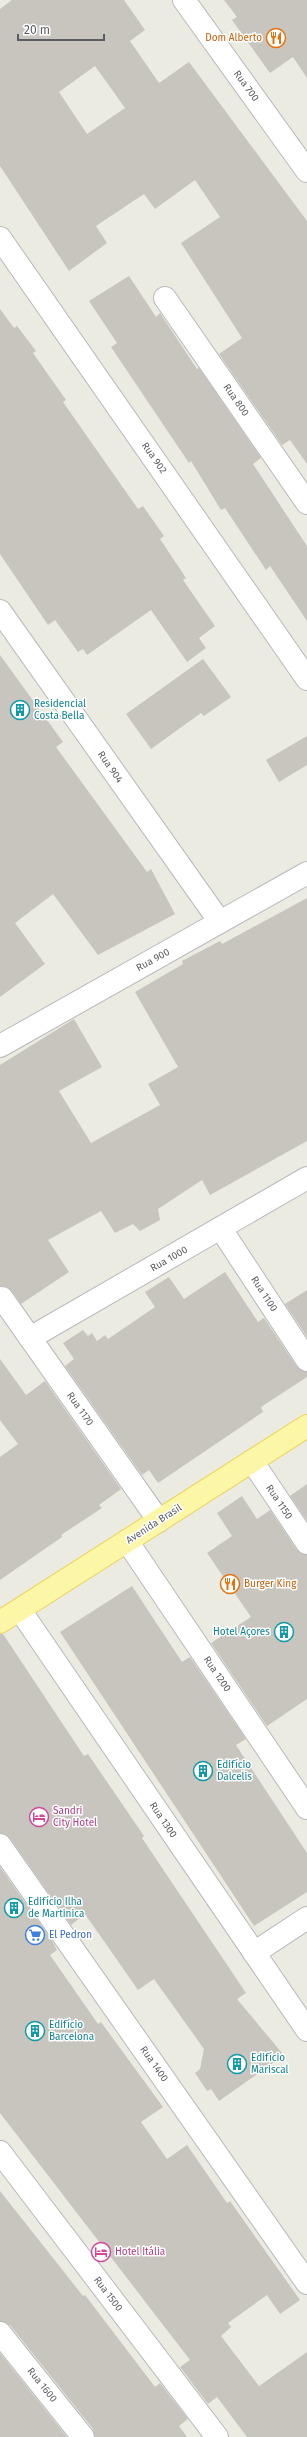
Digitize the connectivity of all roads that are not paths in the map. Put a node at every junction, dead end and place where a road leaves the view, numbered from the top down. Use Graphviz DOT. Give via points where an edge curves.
graph roads {
  1 [pos="184,0"];
  2 [pos="304,160"];
  3 [pos="0,238"];
  4 [pos="165,298"];
  5 [pos="307,503"];
  6 [pos="3,624"];
  7 [pos="307,679"];
  8 [pos="307,873"];
  9 [pos="220,922"];
  10 [pos="0,1046"];
  11 [pos="307,1178"];
  12 [pos="221,1229"];
  13 [pos="2,1298"];
  14 [pos="30,1338"];
  15 [pos="307,1360"];
  16 [pos="307,1426"];
  17 [pos="252,1461"];
  18 [pos="159,1521"];
  19 [pos="127,1541"];
  20 [pos="307,1544"];
  21 [pos="20,1610"];
  22 [pos="0,1622"];
  23 [pos="307,1808"];
  24 [pos="0,1845"];
  25 [pos="307,1918"];
  26 [pos="254,1953"];
  27 [pos="307,2030"];
  28 [pos="0,2152"];
  29 [pos="307,2283"];
  30 [pos="0,2333"];
  31 [pos="83,2437"];
  32 [pos="217,2437"];
  1 -- 2 [label="street, Rua 700"];
  3 -- 7 [label="street, Rua 902"];
  4 -- 5 [label="street, Rua 800"];
  6 -- 9 [label="street, Rua 904"];
  8 -- 9 [label="street, Rua 900"];
  9 -- 10 [label="street, Rua 900"];
  11 -- 12 [label="street, Rua 1000"];
  12 -- 14 [label="street, Rua 1000"];
  12 -- 15 [label="street, Rua 1100"];
  13 -- 14 [label="street, Rua 1170"];
  14 -- 18 [label="street, Rua 1170"];
  16 -- 17 [label="main road, Avenida Brasil"];
  17 -- 18 [label="main road, Avenida Brasil"];
  17 -- 20 [label="street, Rua 1150"];
  18 -- 19 [label="main road, Avenida Brasil"];
  19 -- 21 [label="main road, Avenida Brasil"];
  19 -- 23 [label="street, Rua 1200"];
  21 -- 22 [label="main road, Avenida Brasil"];
  21 -- 26 [label="street, Rua 1300"];
  24 -- 29 [label="street, Rua 1400"];
  25 -- 26 [label="street"];
  26 -- 27 [label="street, Rua 1300"];
  28 -- 32 [label="street, Rua 1500"];
  30 -- 31 [label="street, Rua 1600"];
}
